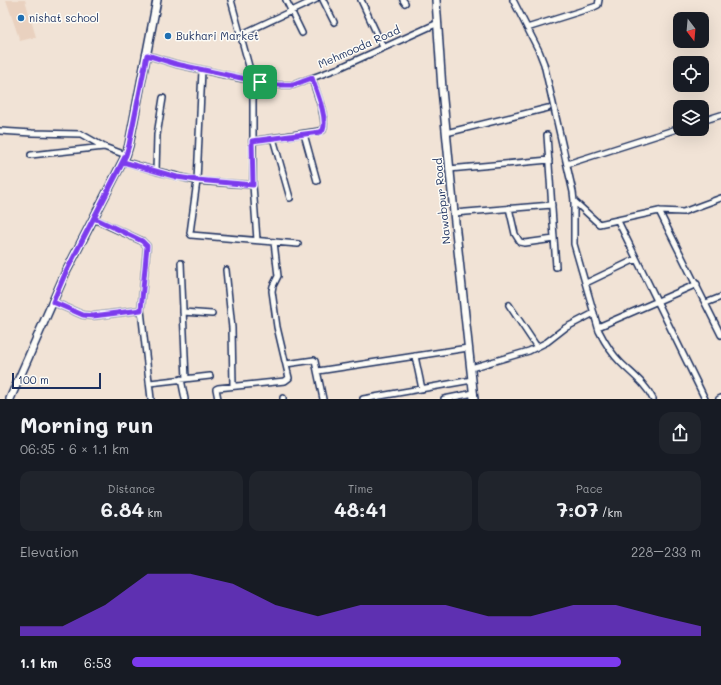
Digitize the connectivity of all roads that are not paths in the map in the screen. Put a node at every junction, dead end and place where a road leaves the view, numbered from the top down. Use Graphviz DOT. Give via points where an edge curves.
graph roads {
  1 [pos="157,0"];
  2 [pos="231,0"];
  3 [pos="286,0"];
  4 [pos="315,0"];
  5 [pos="323,0"];
  6 [pos="361,0"];
  7 [pos="436,0"];
  8 [pos="513,0"];
  9 [pos="599,0"];
  10 [pos="291,11"];
  11 [pos="334,22"];
  12 [pos="438,23"];
  13 [pos="527,28"];
  14 [pos="302,33"];
  15 [pos="240,35"];
  16 [pos="383,47"];
  17 [pos="147,55"];
  18 [pos="202,70"];
  19 [pos="312,78"];
  20 [pos="253,81"];
  21 [pos="163,98"];
  22 [pos="548,108"];
  23 [pos="721,115"];
  24 [pos="709,119"];
  25 [pos="673,130"];
  26 [pos="0,131"];
  27 [pos="446,133"];
  28 [pos="304,134"];
  29 [pos="547,135"];
  30 [pos="273,138"];
  31 [pos="252,141"];
  32 [pos="104,147"];
  33 [pos="31,155"];
  34 [pos="124,158"];
  35 [pos="549,160"];
  36 [pos="567,164"];
  37 [pos="449,169"];
  38 [pos="156,171"];
  39 [pos="197,180"];
  40 [pos="317,181"];
  41 [pos="253,185"];
  42 [pos="290,198"];
  43 [pos="721,198"];
  44 [pos="574,201"];
  45 [pos="552,205"];
  46 [pos="509,208"];
  47 [pos="659,211"];
  48 [pos="454,213"];
  49 [pos="94,218"];
  50 [pos="618,221"];
  51 [pos="554,239"];
  52 [pos="257,240"];
  53 [pos="274,242"];
  54 [pos="298,244"];
  55 [pos="636,259"];
  56 [pos="182,263"];
  57 [pos="556,267"];
  58 [pos="226,270"];
  59 [pos="586,283"];
  60 [pos="697,284"];
  61 [pos="721,297"];
  62 [pos="657,301"];
  63 [pos="53,302"];
  64 [pos="706,303"];
  65 [pos="510,305"];
  66 [pos="141,310"];
  67 [pos="184,312"];
  68 [pos="594,313"];
  69 [pos="212,314"];
  70 [pos="598,326"];
  71 [pos="721,335"];
  72 [pos="537,347"];
  73 [pos="468,348"];
  74 [pos="416,356"];
  75 [pos="286,364"];
  76 [pos="471,368"];
  77 [pos="318,371"];
  78 [pos="210,376"];
  79 [pos="184,379"];
  80 [pos="472,380"];
  81 [pos="150,383"];
  82 [pos="233,386"];
  83 [pos="422,388"];
  84 [pos="474,396"];
  85 [pos="10,399"];
  86 [pos="151,399"];
  87 [pos="185,399"];
  88 [pos="218,399"];
  89 [pos="323,399"];
  90 [pos="363,399"];
  91 [pos="444,399"];
  92 [pos="652,399"];
  93 [pos="705,399"];
  1 -- 17 [label="street"];
  2 -- 15 [label="street"];
  3 -- 10 [label="street"];
  4 -- 10 [label="street"];
  5 -- 11 [label="street"];
  6 -- 16 [label="street"];
  7 -- 12 [label="street, Nawabpur Road"];
  8 -- 13 [label="street"];
  9 -- 13 [label="street" via="598,5 594,7"];
  10 -- 14 [label="street"];
  10 -- 15 [label="street"];
  12 -- 16 [label="street, Mehmooda Road"];
  12 -- 27 [label="street, Nawabpur Road"];
  13 -- 36 [label="street" via="544,64"];
  15 -- 20 [label="street"];
  16 -- 19 [label="street, Mehmooda Road"];
  17 -- 18 [label="street, Mehmooda Road"];
  17 -- 34 [label="street" via="129,145"];
  18 -- 20 [label="street, Mehmooda Road"];
  18 -- 39 [label="street"];
  19 -- 20 [label="street, Mehmooda Road" via="293,85"];
  19 -- 28 [label="street" via="324,127 320,132"];
  20 -- 31 [label="street"];
  21 -- 38 [label="street" via="157,135"];
  22 -- 27 [label="street"];
  23 -- 24 [label="street"];
  25 -- 36 [label="street"];
  26 -- 32 [label="street" via="81,134"];
  27 -- 37 [label="street, Nawabpur Road"];
  28 -- 30 [label="street"];
  28 -- 40 [label="street"];
  29 -- 35 [label="street"];
  30 -- 31 [label="street"];
  30 -- 42 [label="street"];
  31 -- 41 [label="street"];
  32 -- 33 [label="street"];
  32 -- 34 [label="street"];
  34 -- 38 [label="street"];
  34 -- 49 [label="street"];
  35 -- 37 [label="street"];
  35 -- 45 [label="street"];
  36 -- 44 [label="street"];
  37 -- 48 [label="street, Nawabpur Road"];
  38 -- 39 [label="street"];
  39 -- 41 [label="street"];
  39 -- 52 [label="street" via="191,235"];
  41 -- 52 [label="street"];
  43 -- 47 [label="street" via="683,212"];
  44 -- 50 [label="street" via="599,224"];
  44 -- 59 [label="street" via="574,244"];
  45 -- 46 [label="street"];
  45 -- 51 [label="street"];
  46 -- 48 [label="street"];
  46 -- 51 [label="street" via="515,234 520,242"];
  47 -- 50 [label="street"];
  47 -- 60 [label="street"];
  48 -- 73 [label="street, Nawabpur Road"];
  49 -- 63 [label="street"];
  49 -- 66 [label="street" via="142,241 147,246"];
  50 -- 55 [label="street"];
  51 -- 57 [label="street"];
  52 -- 53 [label="street"];
  53 -- 54 [label="street"];
  53 -- 75 [label="street" via="278,276 272,291"];
  55 -- 59 [label="street"];
  55 -- 62 [label="street"];
  56 -- 67 [label="street"];
  58 -- 82 [label="street" via="232,328"];
  59 -- 68 [label="street"];
  60 -- 62 [label="street"];
  60 -- 64 [label="street"];
  61 -- 64 [label="street"];
  62 -- 70 [label="street"];
  62 -- 93 [label="street"];
  63 -- 66 [label="street" via="83,315 93,316"];
  63 -- 85 [label="street"];
  64 -- 71 [label="street"];
  65 -- 72 [label="street"];
  66 -- 81 [label="street"];
  67 -- 69 [label="street"];
  67 -- 79 [label="street"];
  68 -- 70 [label="street"];
  68 -- 72 [label="street"];
  70 -- 92 [label="street" via="612,353 645,387"];
  72 -- 76 [label="street" via="516,356"];
  73 -- 74 [label="street"];
  73 -- 76 [label="street, Nawabpur Road"];
  74 -- 77 [label="street"];
  74 -- 83 [label="street"];
  75 -- 77 [label="street" via="314,360"];
  75 -- 82 [label="street" via="288,380"];
  76 -- 80 [label="street, Nawabpur Road"];
  77 -- 89 [label="street"];
  78 -- 79 [label="street"];
  79 -- 81 [label="street"];
  79 -- 87 [label="street"];
  80 -- 83 [label="street"];
  80 -- 84 [label="street, Nawabpur Road"];
  81 -- 86 [label="street"];
  82 -- 88 [label="street" via="217,388"];
  83 -- 90 [label="street"];
  84 -- 91 [label="street"];
}
